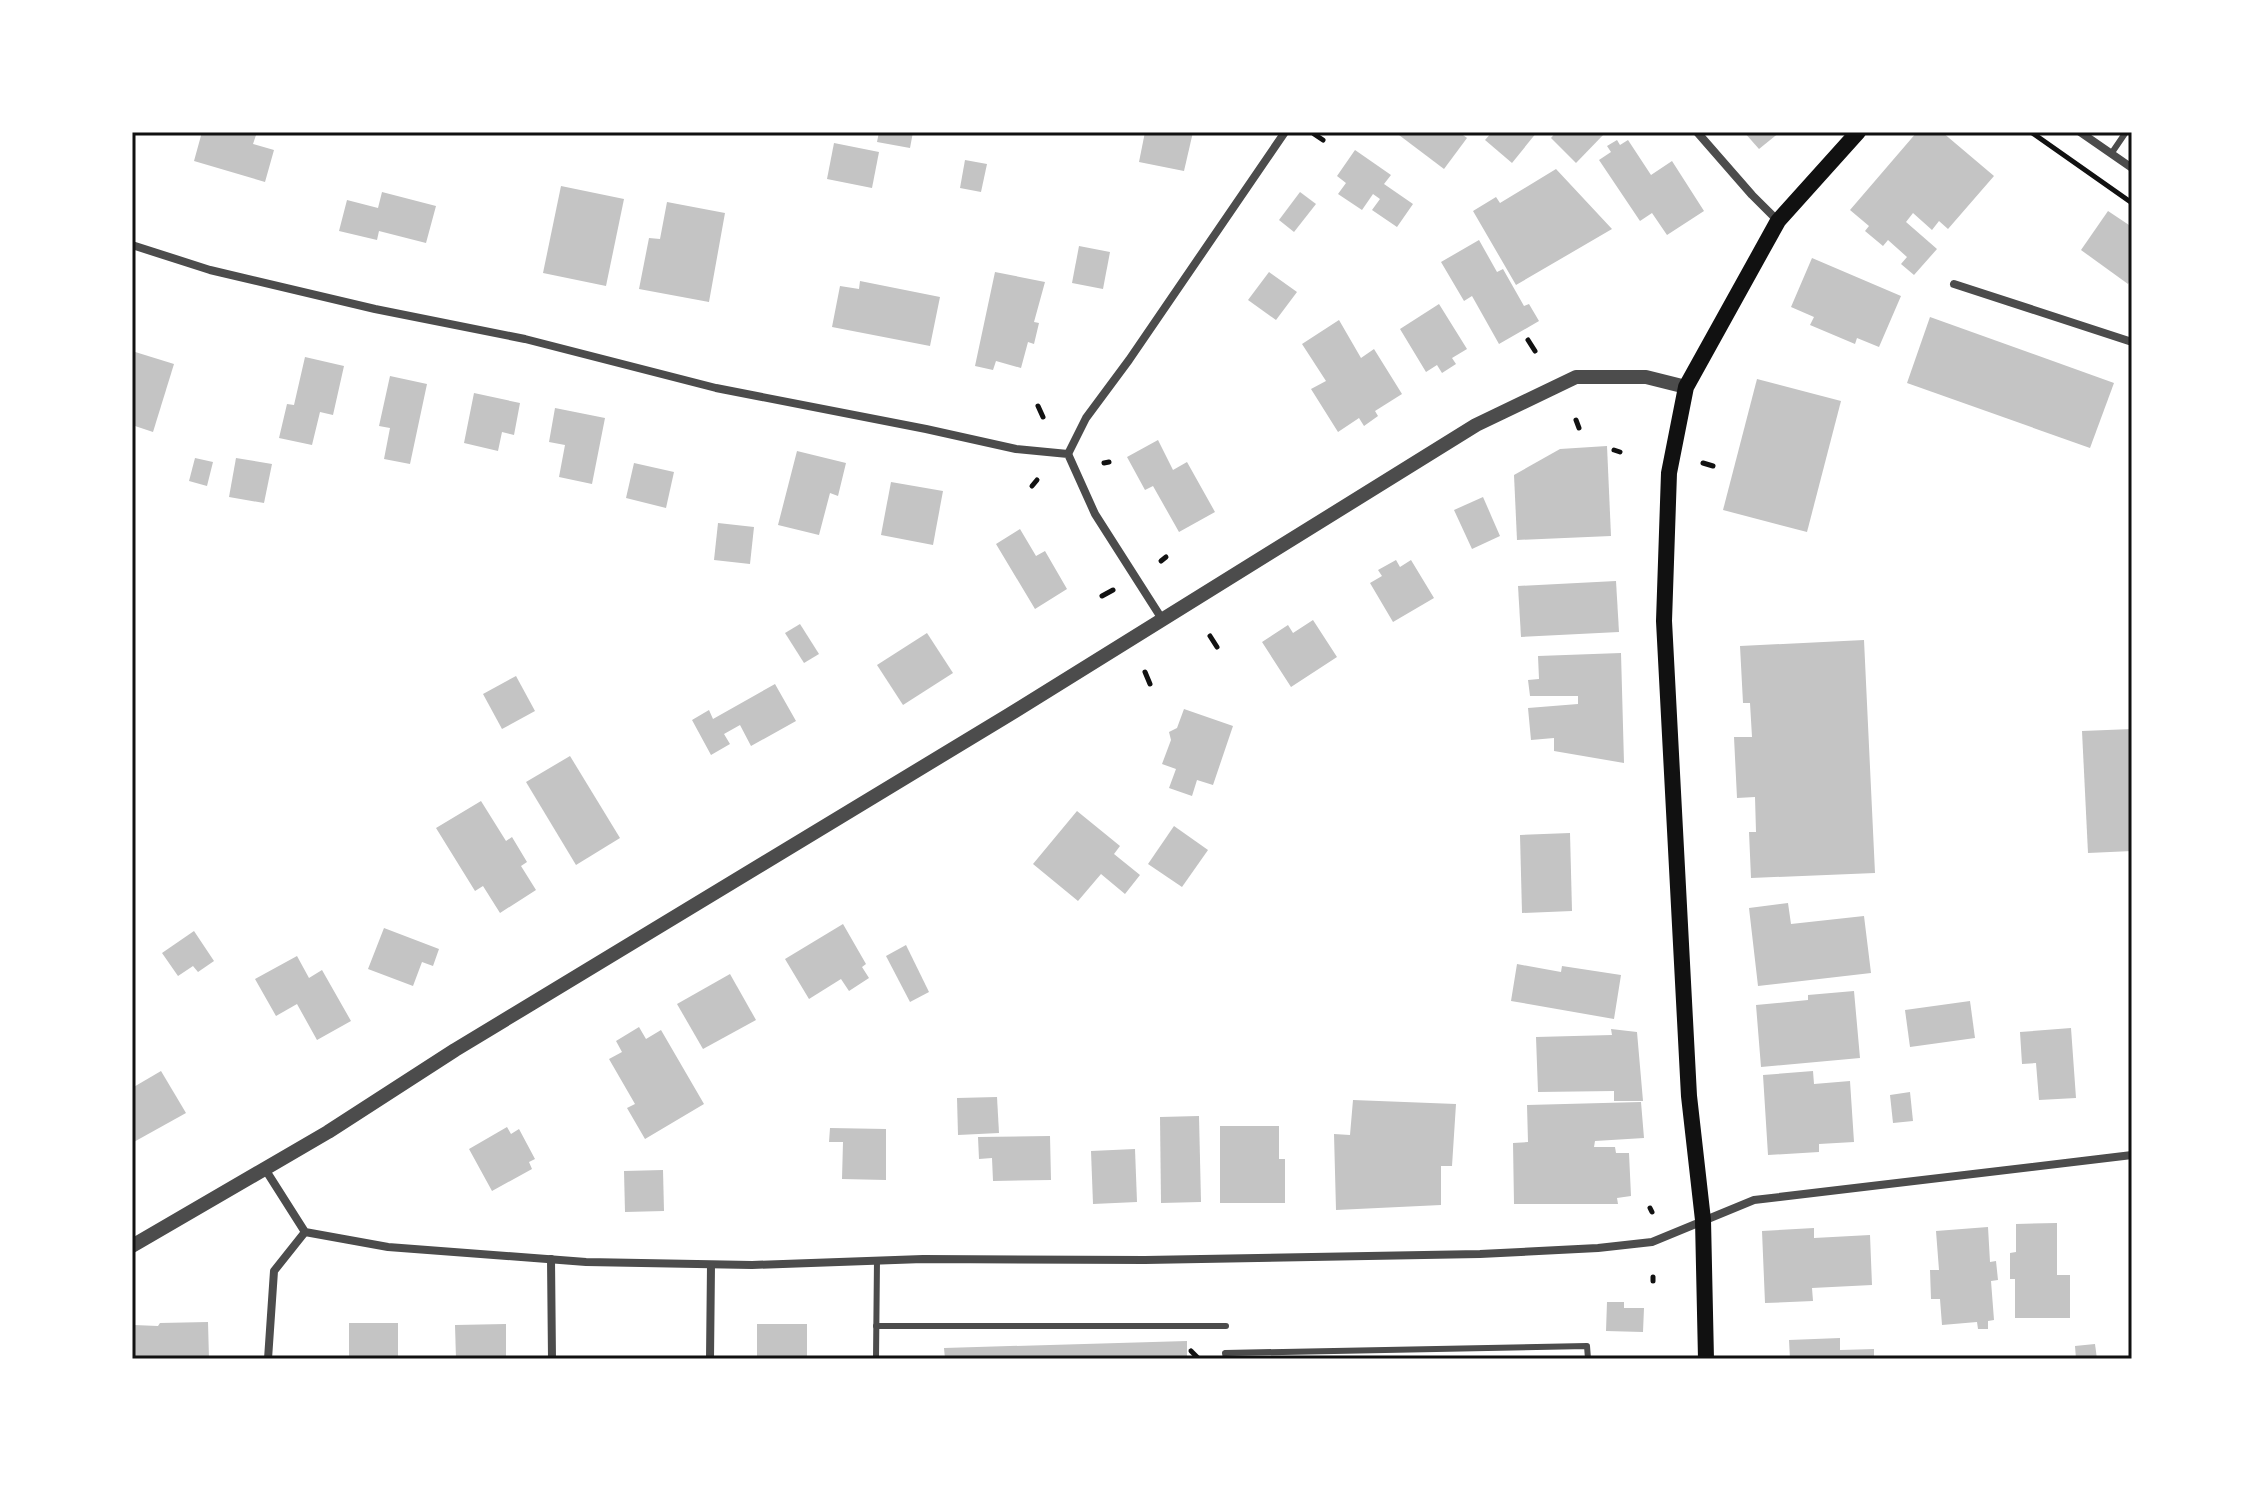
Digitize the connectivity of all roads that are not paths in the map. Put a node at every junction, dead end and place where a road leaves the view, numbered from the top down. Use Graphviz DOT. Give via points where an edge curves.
graph roads {
  1 [pos="1285,132"];
  2 [pos="1697,132"];
  3 [pos="1858,132"];
  4 [pos="2080,132"];
  5 [pos="2126,132"];
  6 [pos="2111,154"];
  7 [pos="2132,168"];
  8 [pos="1778,221"];
  9 [pos="132,245"];
  10 [pos="1954,284"];
  11 [pos="2132,342"];
  12 [pos="1686,387"];
  13 [pos="1068,454"];
  14 [pos="1162,619"];
  15 [pos="2132,1155"];
  16 [pos="265,1169"];
  17 [pos="1703,1220"];
  18 [pos="305,1232"];
  19 [pos="132,1246"];
  20 [pos="551,1259"];
  21 [pos="877,1260"];
  22 [pos="711,1265"];
  23 [pos="876,1326"];
  24 [pos="1226,1326"];
  25 [pos="268,1359"];
  26 [pos="552,1359"];
  27 [pos="710,1359"];
  28 [pos="876,1359"];
  29 [pos="1226,1359"];
  30 [pos="1588,1359"];
  31 [pos="1706,1359"];
  1 -- 13 [label="street" via="1086,418"];
  2 -- 8 [label="street"];
  3 -- 8 [label="main road"];
  4 -- 6 [label="street"];
  5 -- 6 [label="lane"];
  6 -- 7 [label="street"];
  8 -- 12 [label="main road"];
  9 -- 13 [label="street" via="210,270 525,339 716,388 1016,449"];
  10 -- 11 [label="street"];
  12 -- 14 [label="street" via="1646,377 1576,377 1476,425"];
  12 -- 17 [label="main road" via="1669,473 1664,621 1689,1096"];
  13 -- 14 [label="street" via="1095,514"];
  14 -- 16 [label="street"];
  15 -- 17 [label="street" via="1754,1200"];
  16 -- 18 [label="street"];
  16 -- 19 [label="street"];
  17 -- 21 [label="street" via="1652,1242 1518,1252"];
  17 -- 31 [label="main road"];
  18 -- 20 [label="street" via="388,1247"];
  18 -- 25 [label="street" via="274,1271"];
  20 -- 22 [label="street"];
  20 -- 26 [label="street"];
  21 -- 22 [label="street"];
  21 -- 23 [label="lane"];
  22 -- 27 [label="street"];
  23 -- 24 [label="lane"];
  23 -- 28 [label="lane"];
  29 -- 30 [label="lane" via="1225,1353 1587,1346"];
}
